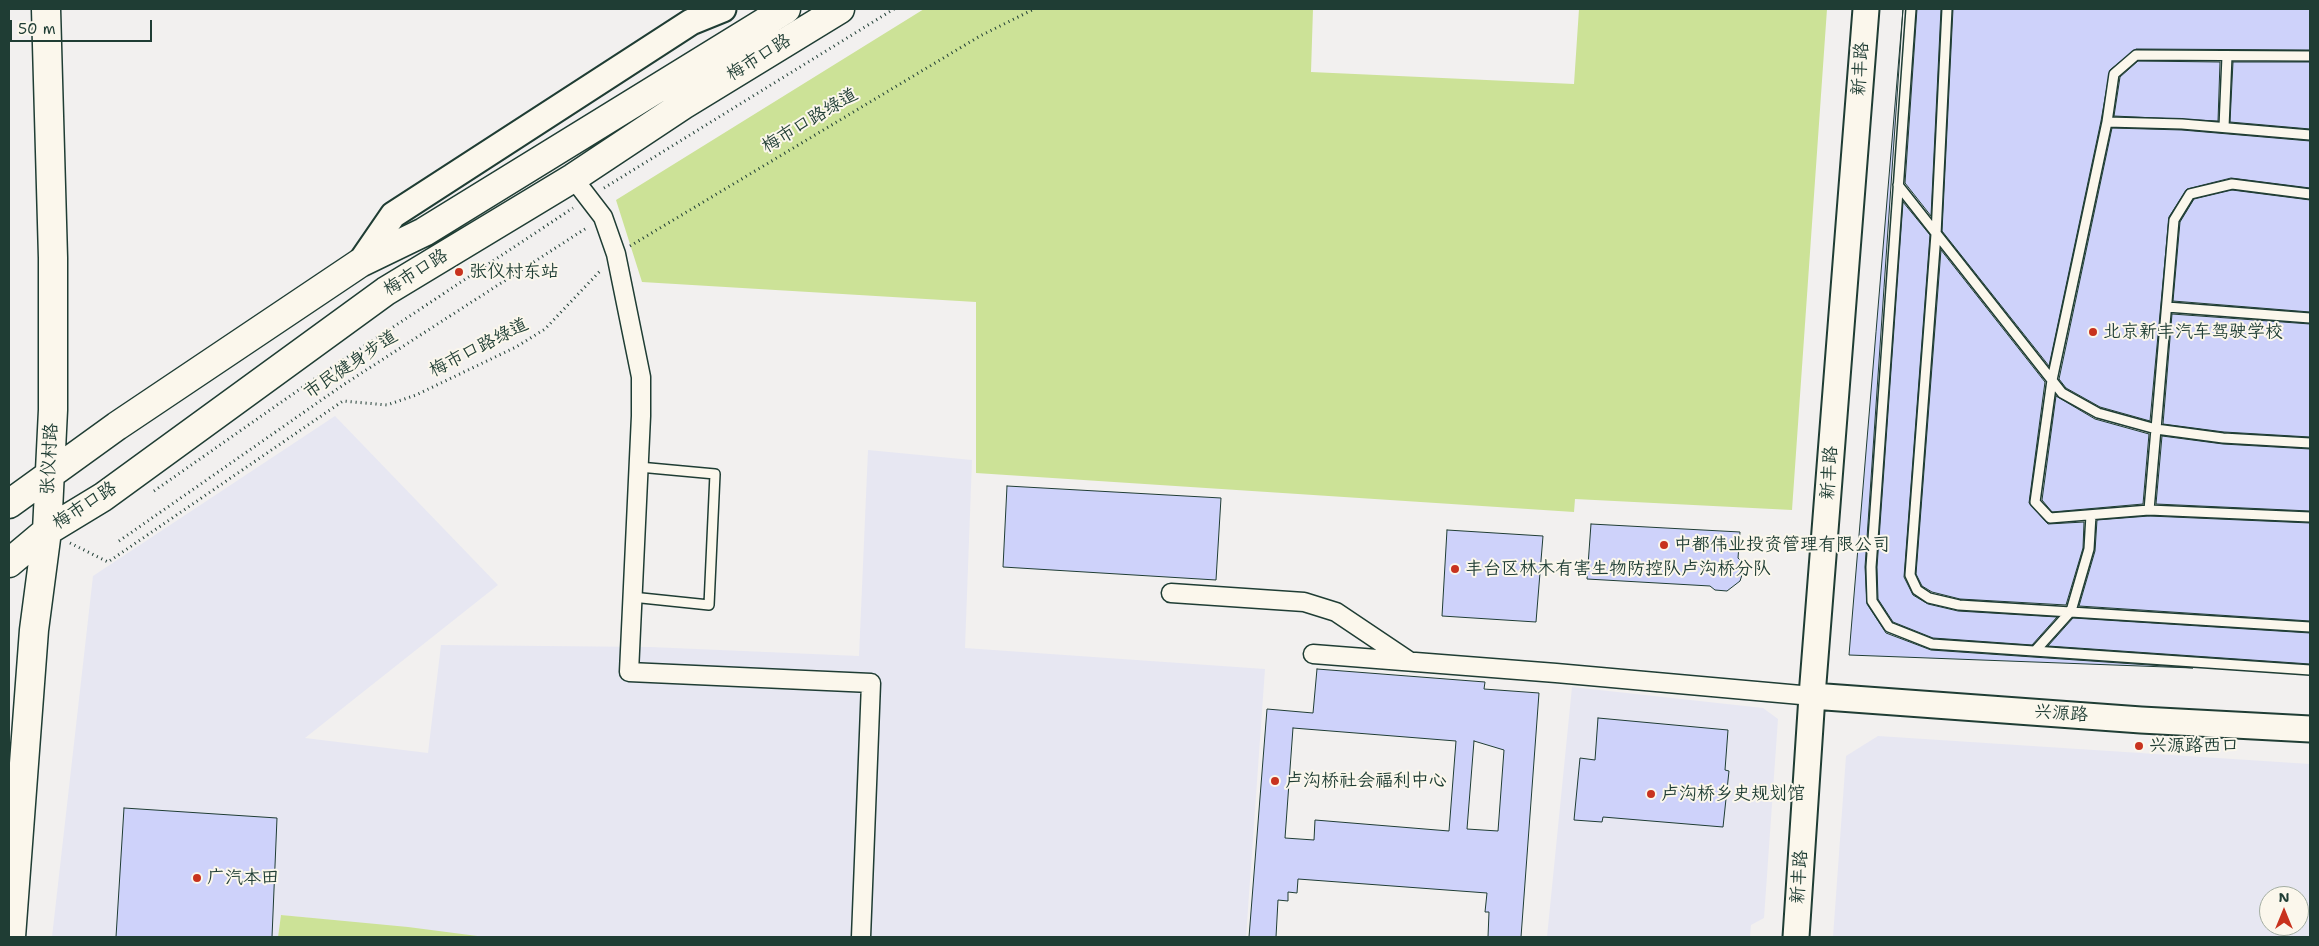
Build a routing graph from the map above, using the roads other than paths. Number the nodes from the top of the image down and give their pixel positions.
1 (46, 9) edge
2 (723, 9) edge
3 (786, 9) edge
4 (840, 9) edge
5 (1866, 9) edge
6 (1911, 9) edge
7 (1947, 9) edge
8 (2227, 56) junction
9 (2310, 56) edge
10 (2107, 122) junction
11 (2224, 128) junction
12 (2310, 135) edge
13 (1898, 185) junction
14 (580, 188) junction
15 (2310, 194) edge
16 (1936, 234) junction
17 (360, 263) junction
18 (2167, 307) junction
19 (2310, 318) edge
20 (2052, 380) junction
21 (2156, 428) junction
22 (2310, 443) edge
23 (639, 468) junction
24 (49, 475) junction
25 (9, 504) edge
26 (2149, 510) junction
27 (2091, 515) junction
28 (2310, 517) edge
29 (47, 531) junction
30 (9, 563) edge
31 (1171, 593) dead end
32 (632, 597) junction
33 (2071, 611) junction
34 (2310, 627) edge
35 (2035, 651) junction
36 (1313, 654) dead end
37 (1409, 661) junction
38 (2310, 670) edge
39 (1812, 696) junction
40 (2310, 729) edge
41 (11, 937) edge
42 (860, 937) edge
43 (1796, 937) edge

1 - 24 main road, 张仪村路
2 - 17 street
3 - 17 main road, 梅市口路
4 - 14 main road, 梅市口路
5 - 39 street, 新丰路
6 - 13 lane
7 - 16 lane
8 - 9 lane
8 - 10 lane
8 - 11 lane
10 - 11 lane
10 - 20 lane
11 - 12 lane
13 - 16 lane
13 - 35 lane
14 - 23 street
14 - 29 main road, 梅市口路
15 - 18 lane
16 - 20 lane
16 - 33 lane
17 - 24 main road, 梅市口路
18 - 19 lane
18 - 21 lane
20 - 21 lane
20 - 27 lane
21 - 22 lane
21 - 26 lane
23 - 32 street
23 - 32 lane
24 - 25 main road, 梅市口路
24 - 29 main road, 张仪村路
26 - 27 lane
26 - 28 lane
27 - 33 lane
29 - 30 main road, 梅市口路
29 - 41 main road, 张仪村路
31 - 37 street
32 - 42 street
33 - 34 lane
33 - 35 lane
35 - 38 lane
36 - 37 street
37 - 39 street
39 - 40 street, 兴源路
39 - 43 street, 新丰路

